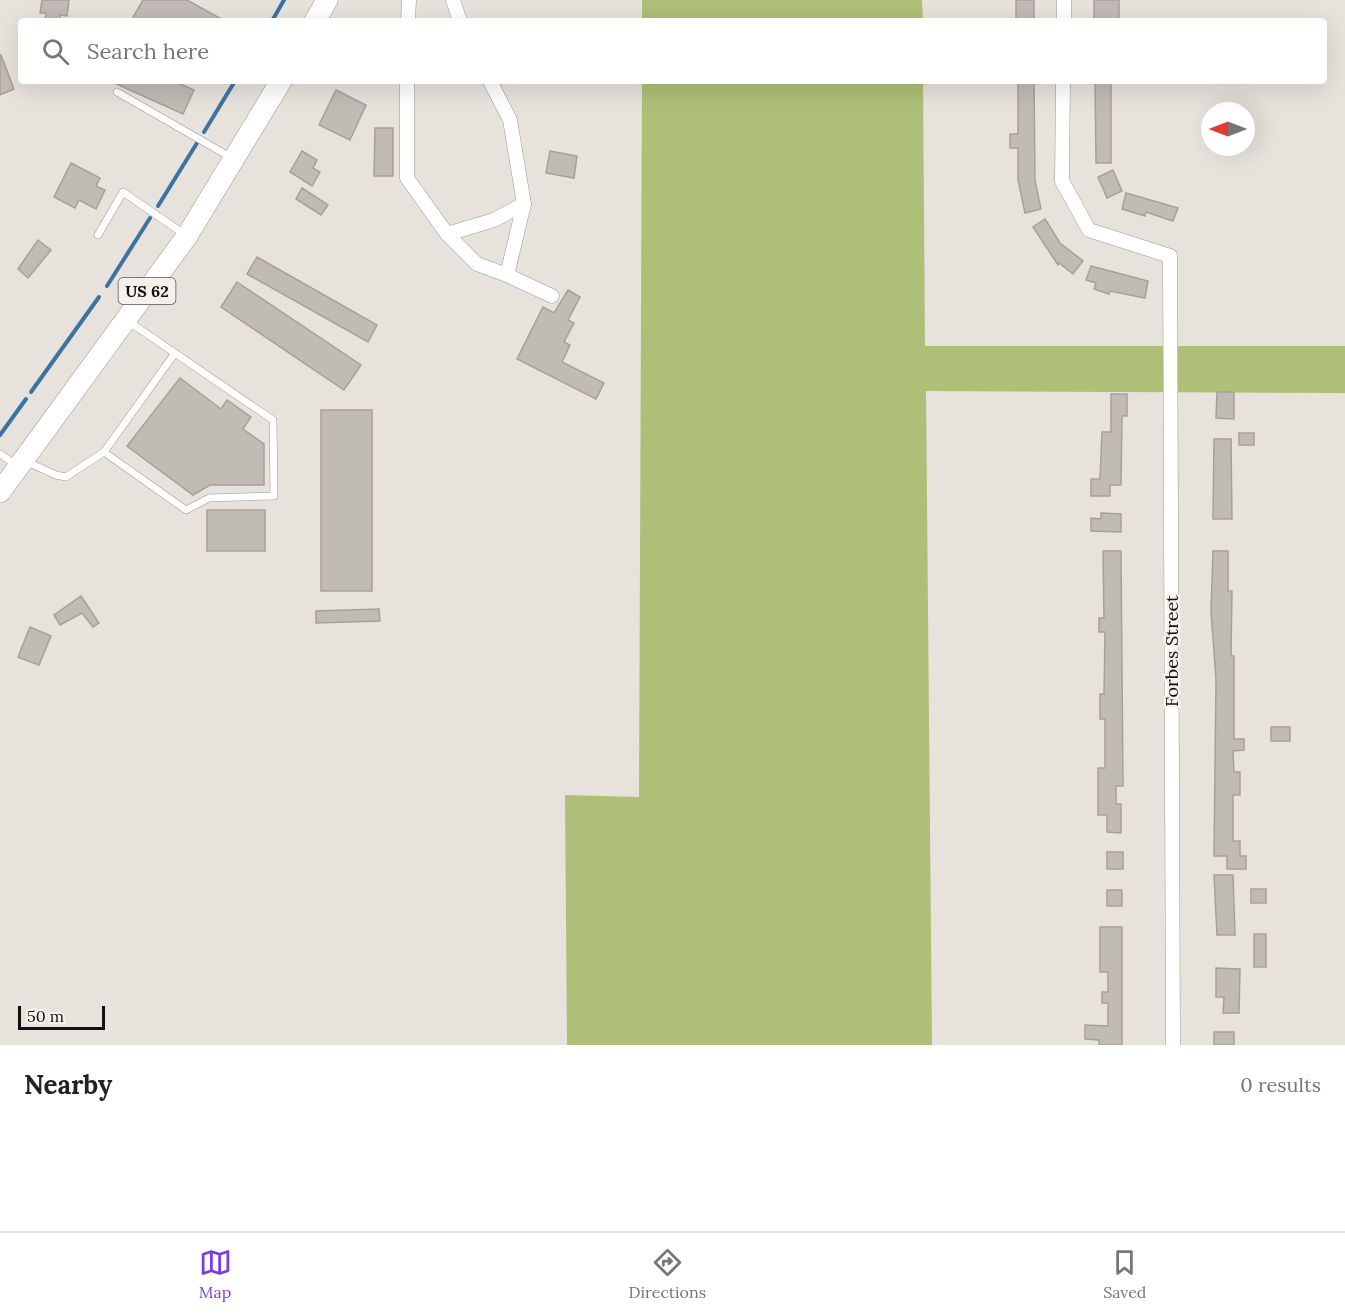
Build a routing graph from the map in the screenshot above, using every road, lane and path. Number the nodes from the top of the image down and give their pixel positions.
1 (327, 0) edge
2 (409, 0) edge
3 (453, 0) edge
4 (1064, 0) edge
5 (317, 18) edge
6 (408, 18) edge
7 (459, 18) edge
8 (1064, 18) edge
9 (279, 84) edge
10 (407, 84) edge
11 (492, 84) edge
12 (1063, 84) edge
13 (117, 92) dead end
14 (234, 159) junction
15 (524, 204) junction
16 (447, 234) junction
17 (98, 235) dead end
18 (187, 236) junction
19 (507, 275) junction
20 (552, 296) dead end
21 (126, 320) junction
22 (175, 353) junction
23 (104, 453) junction
24 (0, 454) edge
25 (21, 463) junction
26 (0, 492) edge
27 (1173, 1045) edge

1 - 5 main road
2 - 6 street
3 - 7 street
4 - 8 street
9 - 14 main road, US 62
10 - 16 street
11 - 15 street
12 - 27 street, Forbes Street
13 - 14 lane
14 - 18 main road, US 62
15 - 16 street
15 - 19 street
16 - 19 street
17 - 18 lane
18 - 21 main road, US 62
19 - 20 street
21 - 22 lane
21 - 25 main road, US 62
22 - 23 lane
22 - 23 lane
23 - 25 lane
24 - 25 lane
25 - 26 main road, US 62

